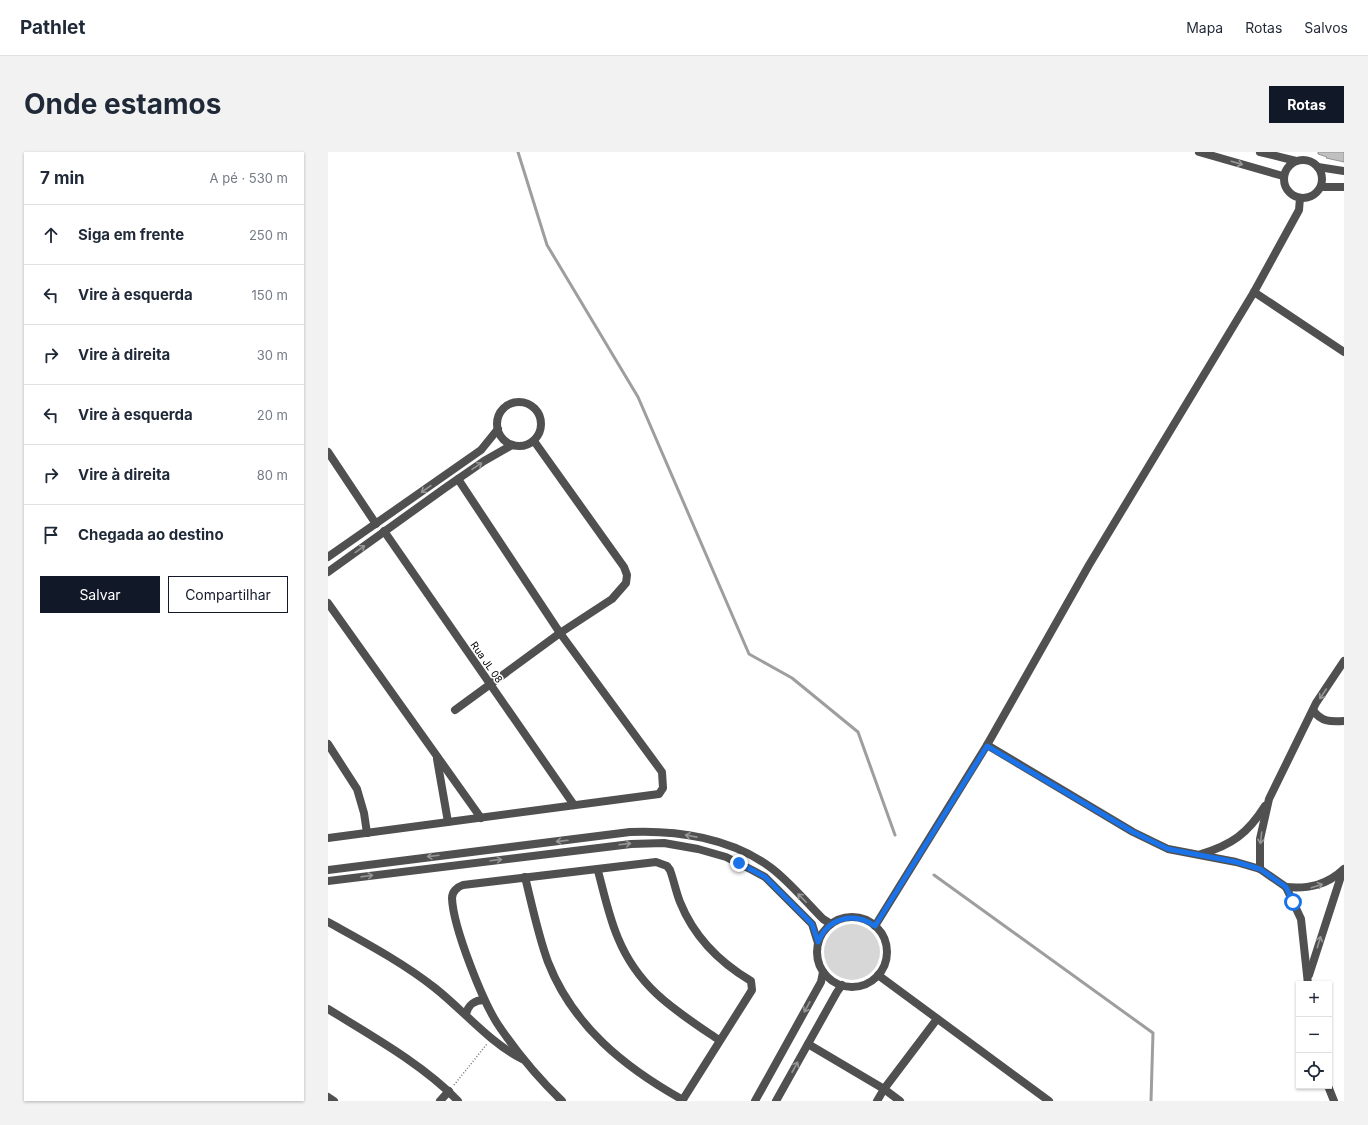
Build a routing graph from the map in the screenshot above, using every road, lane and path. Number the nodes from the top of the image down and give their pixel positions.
1 (1199, 152) edge
2 (1260, 152) edge
3 (1299, 157) edge
4 (1318, 167) junction
5 (1344, 171) edge
6 (1283, 176) junction
7 (1321, 187) junction
8 (1344, 187) edge
9 (1300, 198) junction
10 (1254, 292) junction
11 (1344, 352) edge
12 (498, 428) junction
13 (534, 441) junction
14 (512, 445) junction
15 (328, 452) edge
16 (458, 479) junction
17 (376, 524) junction
18 (384, 531) junction
19 (339, 550) junction
20 (328, 558) edge
21 (347, 558) junction
22 (328, 572) edge
23 (328, 603) edge
24 (560, 633) junction
25 (1344, 661) edge
26 (491, 685) junction
27 (456, 710) dead end
28 (1313, 710) junction
29 (1344, 721) edge
30 (328, 744) edge
31 (987, 746) junction
32 (437, 756) junction
33 (1269, 799) junction
34 (574, 805) junction
35 (481, 818) junction
36 (448, 822) junction
37 (367, 833) junction
38 (328, 838) edge
39 (1201, 854) junction
40 (1260, 869) junction
41 (328, 870) edge
42 (1344, 870) edge
43 (598, 871) junction
44 (525, 877) junction
45 (328, 882) edge
46 (1286, 887) junction
47 (328, 922) edge
48 (832, 924) junction
49 (875, 926) junction
50 (818, 942) junction
51 (824, 972) junction
52 (878, 975) junction
53 (1308, 981) edge
54 (1308, 981) edge
55 (842, 985) junction
56 (484, 1000) junction
57 (328, 1009) edge
58 (466, 1014) junction
59 (937, 1020) junction
60 (500, 1028) junction
61 (492, 1038) junction
62 (719, 1040) junction
63 (808, 1044) junction
64 (525, 1061) junction
65 (884, 1089) junction
66 (1329, 1089) edge
67 (449, 1091) junction
68 (328, 1097) edge
69 (682, 1100) edge
70 (334, 1101) edge
71 (440, 1101) edge
72 (458, 1101) edge
73 (562, 1101) edge
74 (755, 1101) edge
75 (776, 1101) edge
76 (877, 1101) edge
77 (900, 1101) edge
78 (1049, 1101) edge
79 (1334, 1101) edge

1 -> 6 street
2 - 3 street
3 - 4 street
3 - 6 street
4 - 5 street
4 - 7 street
6 - 9 street
7 - 8 street
7 - 9 street
9 - 10 street
10 - 11 street
10 - 31 street
12 - 13 street
12 - 14 street
12 -> 17 street
13 - 14 street
13 - 24 street
16 -> 14 street
15 - 17 street
16 - 18 street
16 - 24 street
17 - 19 street
21 -> 18 street
18 - 26 street, Rua JL 08
19 - 20 street
19 - 21 street
21 - 22 street
23 - 32 street
24 - 26 street
24 - 34 street
25 -> 28 street
26 - 27 street
26 - 34 street, Rua JL 08
28 - 29 street
28 - 33 street
30 - 37 street
31 - 39 street
31 - 49 street
32 - 35 street
32 - 36 street
33 - 39 street
33 -> 40 street
34 - 35 street
35 - 36 street
36 - 37 street
37 - 38 street
39 - 40 street
40 - 46 street
48 -> 41 street
46 -> 42 street
54 -> 42 street
43 - 44 street
43 - 62 street
43 - 62 street
44 - 56 street
44 - 69 street
45 -> 50 street
46 - 53 street
47 - 58 street
48 - 49 street
48 - 50 street
49 - 52 street
50 - 51 street
51 - 55 street
51 -> 74 street
52 - 55 street
52 - 59 street
55 - 63 street
56 - 58 street
56 - 60 street
57 - 67 street
58 - 61 street
59 - 65 street
59 - 78 street
60 - 61 street
60 - 64 street
61 - 64 street
61 - 67 path
62 - 69 street
63 - 65 street
75 -> 63 street
64 - 73 street
65 - 76 street
65 - 77 street
66 - 79 street
67 - 71 street
67 - 72 street
68 - 70 street

